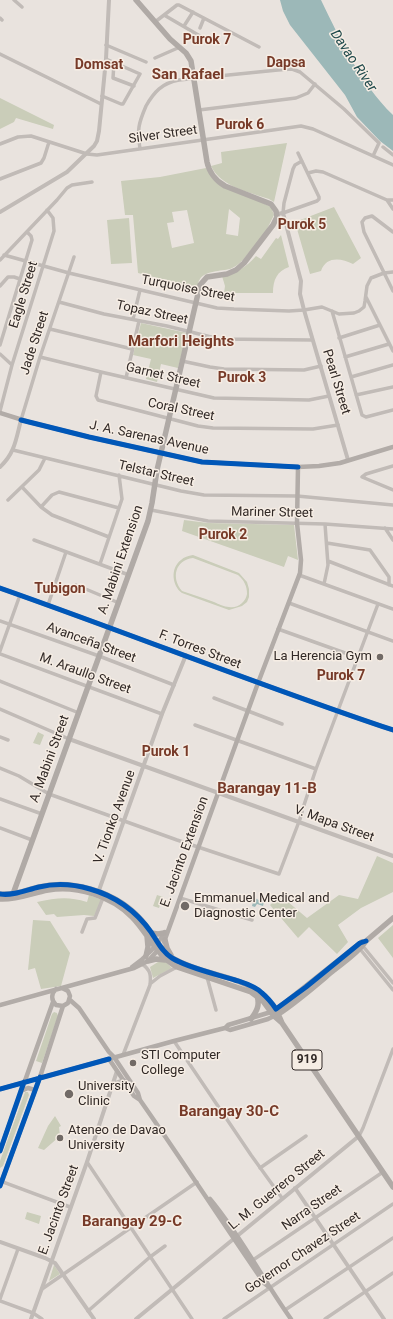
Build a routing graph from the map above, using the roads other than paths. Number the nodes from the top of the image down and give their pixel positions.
1 (14, 0) edge
2 (108, 0) edge
3 (136, 0) edge
4 (22, 6) dead end
5 (193, 12) junction
6 (164, 15) junction
7 (204, 18) junction
8 (155, 22) junction
9 (184, 26) junction
10 (200, 28) dead end
11 (200, 36) dead end
12 (106, 45) junction
13 (180, 47) junction
14 (259, 47) dead end
15 (1, 55) edge
16 (155, 58) dead end
17 (106, 59) junction
18 (0, 61) edge
19 (146, 62) dead end
20 (114, 63) junction
21 (195, 79) junction
22 (315, 84) junction
23 (134, 86) junction
24 (102, 96) junction
25 (101, 104) junction
26 (199, 110) junction
27 (203, 140) junction
28 (49, 142) junction
29 (0, 144) edge
30 (382, 147) dead end
31 (140, 149) junction
32 (298, 152) dead end
33 (87, 154) junction
34 (393, 155) edge
35 (373, 156) junction
36 (302, 161) junction
37 (393, 165) edge
38 (308, 173) junction
39 (0, 179) edge
40 (92, 182) dead end
41 (387, 200) junction
42 (393, 200) edge
43 (393, 209) edge
44 (47, 210) junction
45 (0, 212) edge
46 (280, 214) junction
47 (27, 232) junction
48 (393, 232) edge
49 (4, 255) junction
50 (74, 257) dead end
51 (0, 260) edge
52 (26, 262) junction
53 (43, 266) junction
54 (393, 272) edge
55 (69, 273) junction
56 (384, 273) junction
57 (20, 279) junction
58 (0, 286) edge
59 (140, 290) junction
60 (393, 291) edge
61 (365, 296) junction
62 (59, 302) junction
63 (195, 303) junction
64 (304, 310) junction
65 (332, 311) junction
66 (133, 319) junction
67 (139, 321) junction
68 (380, 325) junction
69 (0, 328) edge
70 (50, 329) junction
71 (189, 331) junction
72 (4, 332) junction
73 (339, 338) junction
74 (312, 340) junction
75 (389, 344) junction
76 (0, 345) edge
77 (132, 349) junction
78 (393, 351) edge
79 (0, 354) edge
80 (40, 357) junction
81 (345, 357) junction
82 (182, 361) junction
83 (393, 365) edge
84 (12, 366) junction
85 (320, 366) junction
86 (101, 372) junction
87 (351, 377) junction
88 (126, 378) junction
89 (393, 386) edge
90 (176, 390) junction
91 (356, 395) junction
92 (330, 396) junction
93 (393, 410) edge
94 (0, 412) edge
95 (168, 419) junction
96 (21, 420) junction
97 (338, 426) junction
98 (393, 447) edge
99 (13, 450) junction
100 (161, 453) junction
101 (45, 458) junction
102 (348, 460) junction
103 (393, 466) edge
104 (0, 467) edge
105 (298, 467) junction
106 (119, 475) junction
107 (154, 484) junction
108 (22, 487) junction
109 (393, 490) edge
110 (297, 496) junction
111 (8, 500) dead end
112 (393, 505) edge
113 (41, 507) junction
114 (119, 508) junction
115 (151, 510) junction
116 (297, 523) junction
117 (325, 524) junction
118 (386, 528) junction
119 (393, 529) edge
120 (109, 537) junction
121 (34, 540) dead end
122 (393, 540) edge
123 (327, 543) junction
124 (66, 552) junction
125 (328, 561) junction
126 (100, 564) junction
127 (129, 574) junction
128 (299, 575) junction
129 (324, 584) junction
130 (76, 585) dead end
131 (391, 585) edge
132 (0, 588) edge
133 (20, 595) junction
134 (119, 603) junction
135 (288, 603) junction
136 (378, 604) junction
137 (48, 605) junction
138 (393, 609) edge
139 (0, 621) edge
140 (9, 625) junction
141 (109, 628) junction
142 (278, 629) junction
143 (368, 632) junction
144 (393, 640) edge
145 (0, 650) edge
146 (0, 654) edge
147 (186, 655) junction
148 (99, 656) junction
149 (359, 658) junction
150 (0, 681) edge
151 (258, 683) junction
152 (174, 685) junction
153 (88, 686) junction
154 (214, 698) dead end
155 (0, 709) edge
156 (247, 711) junction
157 (338, 712) junction
158 (78, 713) junction
159 (162, 714) junction
160 (282, 724) dead end
161 (195, 725) dead end
162 (393, 730) edge
163 (0, 737) edge
164 (69, 739) junction
165 (8, 740) dead end
166 (237, 741) junction
167 (144, 766) junction
168 (0, 768) edge
169 (316, 769) junction
170 (218, 793) junction
171 (50, 794) junction
172 (0, 799) edge
173 (304, 805) tunnel mouth
174 (42, 814) junction
175 (124, 820) junction
176 (299, 820) junction
177 (0, 828) edge
178 (32, 840) junction
179 (199, 847) junction
180 (393, 856) edge
181 (0, 894) edge
182 (98, 894) junction
183 (14, 896) junction
184 (104, 898) junction
185 (180, 898) junction
186 (0, 899) edge
187 (393, 918) edge
188 (252, 920) dead end
189 (170, 925) junction
190 (82, 932) dead end
191 (164, 933) junction
192 (149, 934) junction
193 (165, 940) junction
194 (361, 945) junction
195 (158, 946) junction
196 (147, 958) junction
197 (166, 960) junction
198 (176, 960) junction
199 (142, 964) junction
200 (177, 967) junction
201 (377, 967) junction
202 (129, 969) junction
203 (207, 977) junction
204 (393, 983) edge
205 (74, 984) junction
206 (150, 985) junction
207 (244, 986) junction
208 (62, 988) junction
209 (56, 989) junction
210 (393, 990) edge
211 (70, 994) junction
212 (256, 995) junction
213 (70, 1000) junction
214 (53, 1002) junction
215 (0, 1004) edge
216 (63, 1006) junction
217 (216, 1010) dead end
218 (275, 1013) junction
219 (251, 1019) junction
220 (225, 1028) junction
221 (174, 1041) junction
222 (107, 1050) junction
223 (393, 1050) edge
224 (122, 1055) junction
225 (112, 1058) junction
226 (119, 1065) junction
227 (117, 1071) junction
228 (40, 1078) junction
229 (124, 1080) junction
230 (24, 1082) junction
231 (113, 1084) junction
232 (0, 1089) edge
233 (35, 1090) junction
234 (21, 1091) junction
235 (140, 1100) junction
236 (306, 1136) dead end
237 (359, 1136) junction
238 (0, 1151) edge
239 (87, 1162) junction
240 (260, 1168) junction
241 (0, 1170) edge
242 (5, 1172) junction
243 (383, 1172) junction
244 (197, 1182) junction
245 (0, 1183) edge
246 (393, 1187) edge
247 (295, 1188) junction
248 (282, 1198) junction
249 (393, 1204) edge
250 (70, 1207) junction
251 (315, 1218) junction
252 (131, 1228) junction
253 (235, 1237) junction
254 (393, 1238) edge
255 (0, 1242) edge
256 (333, 1244) junction
257 (166, 1246) dead end
258 (18, 1248) junction
259 (150, 1257) junction
260 (52, 1260) junction
261 (253, 1260) junction
262 (349, 1267) junction
263 (393, 1273) edge
264 (63, 1274) junction
265 (269, 1287) junction
266 (42, 1289) junction
267 (172, 1289) junction
268 (365, 1291) junction
269 (0, 1300) edge
270 (285, 1310) junction
271 (88, 1311) junction
272 (33, 1313) junction
273 (31, 1319) edge
274 (42, 1319) edge
275 (94, 1319) edge
276 (136, 1319) edge
277 (192, 1319) edge
278 (224, 1319) edge
279 (291, 1319) edge
280 (325, 1319) edge
281 (384, 1319) edge

1 - 4 street
2 - 12 street
3 - 8 main road
5 - 6 street
5 - 7 street
5 - 9 street
6 - 8 street
6 - 9 street
7 - 10 street
7 - 14 street
8 - 13 main road
9 - 11 street
12 - 17 street
12 - 19 street
13 - 16 street
13 - 21 main road
15 - 18 street
15 - 25 street
17 - 20 street
17 - 24 street
20 - 23 street
20 - 23 street
21 - 22 street
21 - 26 main road
21 - 31 street
22 - 26 street
22 - 35 street
23 - 24 street
24 - 25 street
25 - 33 street
26 - 27 main road
27 - 31 street, Silver Street
27 - 35 street, Silver Street
27 - 46 main road
28 - 29 street, Silver Street
28 - 33 street, Silver Street
28 - 39 street
30 - 34 street
31 - 33 street, Silver Street
32 - 36 street
33 - 45 street
35 - 37 street, Silver Street
36 - 38 street
36 - 46 street
38 - 41 street
38 - 46 street
40 - 44 street
41 - 42 street
41 - 43 street
44 - 47 street
44 - 53 street, Eagle Street
46 - 63 main road, A. Mabini Extension
46 - 64 street, Pearl Street
47 - 49 street
47 - 52 street
48 - 56 street
49 - 51 street
49 - 52 street, Turquoise Street
50 - 55 street, Jade Street
52 - 53 street, Turquoise Street
52 - 57 street
53 - 55 street, Turquoise Street
53 - 84 street, Eagle Street
54 - 56 street
55 - 59 street, Turquoise Street
55 - 62 street, Jade Street
56 - 60 street
56 - 61 street, Turquoise Street
57 - 58 street
57 - 72 street
59 - 63 street, Turquoise Street
59 - 66 street
61 - 65 street, Turquoise Street
61 - 68 street
62 - 66 street, Topaz Street
62 - 70 street, Jade Street
63 - 64 street, Turquoise Street
63 - 71 main road, A. Mabini Extension
64 - 65 street, Turquoise Street
64 - 74 street, Pearl Street
65 - 73 street
66 - 67 street, Topaz Street
67 - 71 street, Topaz Street
67 - 77 street
68 - 73 street
68 - 75 street
69 - 72 street
70 - 77 street
70 - 80 street, Jade Street
71 - 74 street, Topaz Street
71 - 82 main road, A. Mabini Extension
72 - 76 street
73 - 81 street
74 - 85 street, Pearl Street
75 - 78 street
75 - 81 street
77 - 88 street
79 - 84 street
80 - 86 street, Garnet Street
80 - 96 street, Jade Street
81 - 87 street
82 - 85 street
82 - 90 main road, A. Mabini Extension
83 - 87 street
84 - 94 street, Eagle Street
85 - 92 street, Pearl Street
86 - 88 street, Garnet Street
86 - 95 street, Coral Street
87 - 91 street
88 - 90 street, Garnet Street
89 - 91 street
90 - 92 street, Garnet Street
90 - 95 main road, A. Mabini Extension
91 - 93 street
92 - 97 street, Pearl Street
94 - 96 main road, J. A. Sarenas Avenue
95 - 97 street, Coral Street
95 - 100 main road, A. Mabini Extension
96 - 99 street
96 - 100 main road, J. A. Sarenas Avenue
97 - 102 street, Pearl Street
98 - 102 main road, J. A. Sarenas Avenue
99 - 101 street, Telstar Street
99 - 104 street
100 - 105 main road, J. A. Sarenas Avenue
100 - 107 main road, A. Mabini Extension
101 - 106 street, Telstar Street
101 - 108 street
102 - 105 main road, J. A. Sarenas Avenue
103 - 109 street
105 - 110 main road, E. Jacinto Extension
106 - 107 street, Telstar Street
106 - 114 street
107 - 110 street, Telstar Street
107 - 115 main road, A. Mabini Extension
108 - 111 street
108 - 113 street
110 - 112 street, Telstar Street
110 - 116 main road, E. Jacinto Extension
113 - 114 street
113 - 120 street
114 - 120 street
115 - 116 street, Mariner Street
115 - 127 main road, A. Mabini Extension
116 - 117 street, Mariner Street
116 - 128 main road, E. Jacinto Extension
117 - 118 street, Mariner Street
117 - 123 street
118 - 119 street, Mariner Street
118 - 122 street
120 - 126 street
121 - 124 street
123 - 125 street
123 - 131 street
124 - 126 street
124 - 137 street
125 - 129 street
125 - 131 street
126 - 127 street
127 - 134 main road, A. Mabini Extension
128 - 129 street
128 - 135 main road, E. Jacinto Extension
129 - 136 street
130 - 134 street
132 - 133 main road, F. Torres Street
133 - 137 main road, F. Torres Street
133 - 140 street
134 - 141 main road, A. Mabini Extension
135 - 142 main road, E. Jacinto Extension
135 - 143 street
136 - 138 street
136 - 143 street
137 - 141 main road, F. Torres Street
139 - 140 street, Avanceña Street
140 - 145 street
140 - 148 street, Avanceña Street
141 - 147 main road, F. Torres Street
141 - 148 main road, A. Mabini Street
142 - 149 street
142 - 151 main road, E. Jacinto Extension
143 - 144 street
143 - 149 street
146 - 153 street, M. Araullo Street
147 - 151 main road, F. Torres Street
147 - 152 street, V. Tionko Avenue
148 - 152 street, Avanceña Street
148 - 153 main road, A. Mabini Street
149 - 157 street
150 - 158 street
151 - 156 main road, E. Jacinto Extension
151 - 157 main road, F. Torres Street
152 - 159 street, V. Tionko Avenue
153 - 158 main road, A. Mabini Street
153 - 159 street, M. Araullo Street
154 - 156 street
155 - 164 street, V. Mapa Street
156 - 160 street
156 - 166 main road, E. Jacinto Extension
157 - 162 main road, F. Torres Street
157 - 169 street
158 - 164 main road, A. Mabini Street
159 - 167 street, V. Tionko Avenue
161 - 166 street
163 - 165 street
164 - 167 street, V. Mapa Street
164 - 171 main road, A. Mabini Street
166 - 169 street
166 - 170 main road, E. Jacinto Extension
167 - 170 street, V. Mapa Street
167 - 175 street, V. Tionko Avenue
168 - 171 street
169 - 173 street
170 - 176 street, V. Mapa Street
170 - 179 main road, E. Jacinto Extension
171 - 174 main road, A. Mabini Street
171 - 175 street
172 - 174 street
174 - 178 main road, A. Mabini Street
175 - 179 street
175 - 182 street, V. Tionko Avenue
176 - 179 street
176 - 180 street, V. Mapa Street
177 - 178 street
178 - 183 main road, A. Mabini Street
179 - 185 main road, E. Jacinto Extension
181 - 183 main road
182 - 183 main road
182 - 184 main road
182 - 192 main road
183 - 186 main road
184 - 190 street
184 - 192 main road
185 - 188 street
185 - 189 main road, E. Jacinto Extension
187 - 194 main road
189 - 191 main road, E. Jacinto Extension
189 - 193 main road, E. Jacinto Extension
191 - 192 main road
191 - 195 main road, E. Jacinto Extension
192 - 195 main road
192 - 196 main road
193 - 195 main road, E. Jacinto Extension
193 - 198 main road
194 - 201 street
194 - 218 main road
195 - 196 main road
195 - 197 main road
195 - 198 main road
196 - 197 main road
196 - 199 main road
196 - 202 main road
197 - 200 main road
198 - 207 main road
199 - 202 main road
199 - 206 street
200 - 203 main road
200 - 206 street
201 - 204 street
201 - 210 street
202 - 205 main road
203 - 207 main road
203 - 217 street
205 - 208 main road
205 - 211 main road
206 - 224 street
207 - 212 main road
207 - 218 main road
208 - 209 main road
208 - 211 main road
209 - 214 main road
209 - 215 main road
211 - 213 main road
212 - 218 main road
212 - 219 main road
213 - 216 main road
213 - 222 main road
214 - 216 main road
214 - 230 main road
216 - 228 main road
218 - 219 main road
218 - 220 main road
218 - 237 main road, 919
219 - 220 main road
220 - 221 main road
221 - 224 main road
221 - 240 street
222 - 224 main road
222 - 225 main road
223 - 237 street, L. M. Guerrero Street
224 - 225 main road
224 - 226 main road
225 - 226 main road
225 - 227 main road
225 - 228 main road
226 - 235 main road
227 - 229 main road
227 - 231 street, E. Jacinto Street
228 - 230 main road
228 - 233 main road
229 - 231 street
229 - 235 main road
230 - 232 main road
230 - 234 main road
231 - 239 street, E. Jacinto Street
233 - 234 main road
233 - 242 main road
234 - 238 main road
235 - 244 main road
236 - 240 street
237 - 243 main road, 919
237 - 247 street, L. M. Guerrero Street
239 - 250 street, E. Jacinto Street
239 - 252 street
240 - 248 street
241 - 242 main road
242 - 245 main road
243 - 246 main road, 919
243 - 251 street, Narra Street
244 - 252 street
244 - 253 main road
245 - 250 street
247 - 248 street, L. M. Guerrero Street
247 - 251 street
248 - 253 street, L. M. Guerrero Street
249 - 256 street, Governor Chavez Street
250 - 260 street, E. Jacinto Street
251 - 256 street
251 - 261 street, Narra Street
252 - 259 street
252 - 264 street
253 - 261 main road
253 - 265 main road
253 - 267 street, L. M. Guerrero Street
254 - 262 street
255 - 258 street
256 - 262 street
256 - 265 street, Governor Chavez Street
257 - 259 street
258 - 260 street
258 - 269 street
259 - 267 street
259 - 271 street
260 - 264 street
260 - 266 street, E. Jacinto Street
261 - 265 main road
262 - 268 street
262 - 270 street
263 - 268 street
264 - 266 street
264 - 271 street
265 - 270 main road
265 - 278 street, Governor Chavez Street
266 - 272 street, E. Jacinto Street
267 - 276 street, L. M. Guerrero Street
267 - 277 street
268 - 280 street
268 - 281 street
269 - 272 street
270 - 279 main road
271 - 275 street
272 - 273 street, E. Jacinto Street
272 - 274 street

